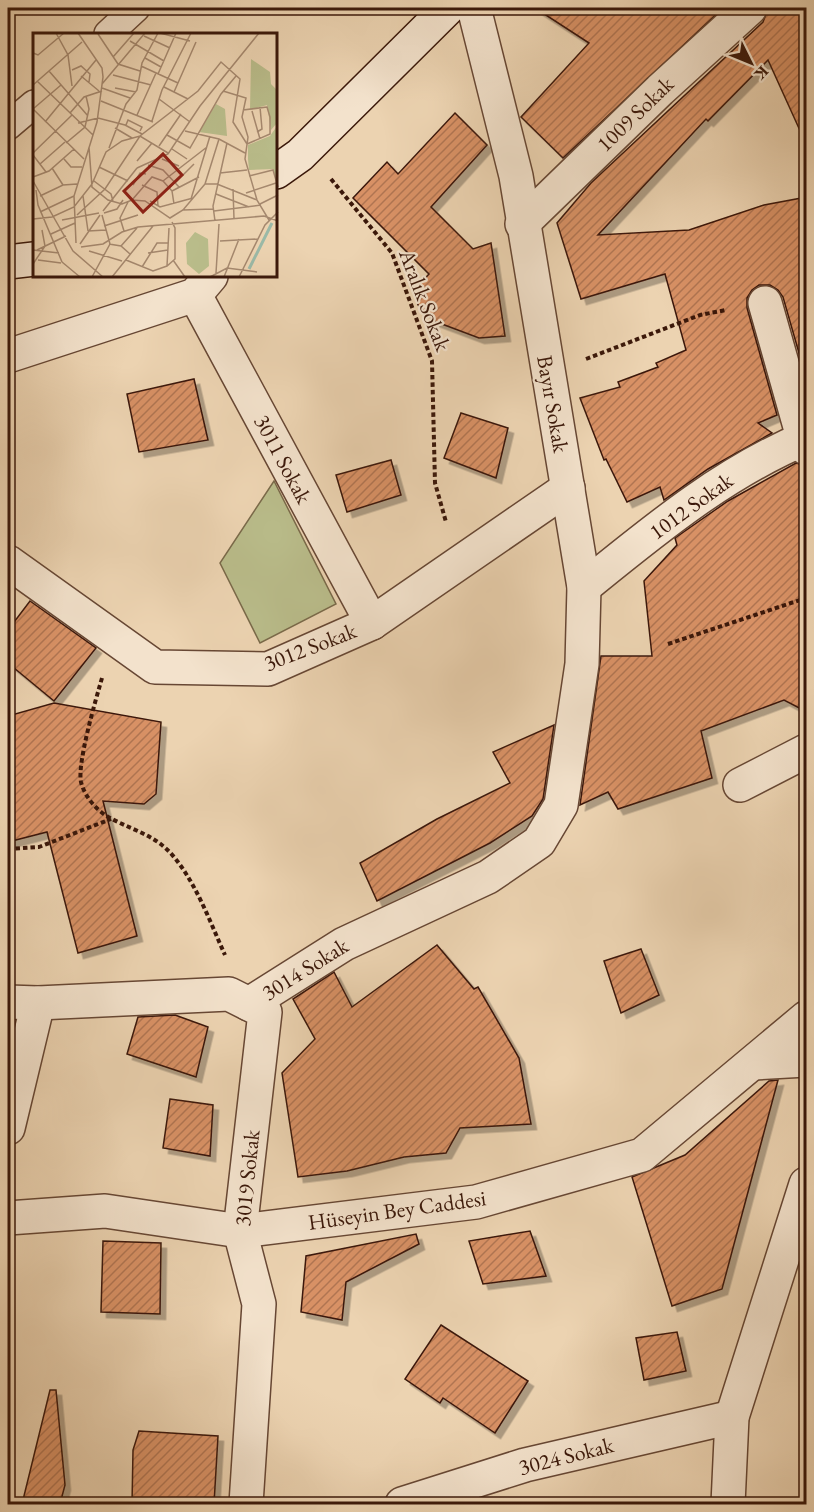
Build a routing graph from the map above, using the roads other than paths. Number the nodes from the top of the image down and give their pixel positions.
1 (136, 8) edge
2 (448, 8) edge
3 (474, 8) edge
4 (750, 8) edge
5 (109, 33) edge
6 (33, 105) edge
7 (8, 126) edge
8 (278, 170) edge
9 (522, 224) junction
10 (33, 259) edge
11 (8, 262) edge
12 (203, 285) edge
13 (765, 303) road end
14 (8, 356) edge
15 (806, 442) edge
16 (568, 488) junction
17 (8, 562) edge
18 (584, 587) junction
19 (372, 623) junction
20 (807, 751) edge
21 (740, 785) dead end
22 (561, 805) joint
23 (22, 1002) edge
24 (249, 1004) junction
25 (807, 1018) edge
26 (807, 1060) edge
27 (753, 1063) junction
28 (8, 1128) edge
29 (807, 1184) edge
30 (8, 1218) edge
31 (240, 1231) junction
32 (732, 1417) junction
33 (246, 1504) edge
34 (402, 1504) edge
35 (728, 1504) edge

1 - 5 lane
2 - 8 street
3 - 9 street, Bayır Sokak
4 - 9 street, 1009 Sokak
6 - 7 lane
9 - 16 street, Bayır Sokak
10 - 11 street
12 - 14 street
12 - 19 street, 3011 Sokak
13 - 15 street
15 - 18 street, 1012 Sokak
16 - 18 street, Bayır Sokak
16 - 19 street, 3012 Sokak
17 - 19 street, 3012 Sokak
18 - 22 street, Bayır Sokak
20 - 21 street
22 - 24 street, 3014 Sokak
23 - 24 street, 3014 Sokak
23 - 28 street
24 - 31 street, 3019 Sokak
25 - 27 street, Hüseyin Bey Caddesi
26 - 27 street
27 - 31 street, Hüseyin Bey Caddesi
29 - 32 street
30 - 31 street, Hüseyin Bey Caddesi
31 - 33 street, 3019 Sokak
32 - 34 street, 3024 Sokak
32 - 35 street

